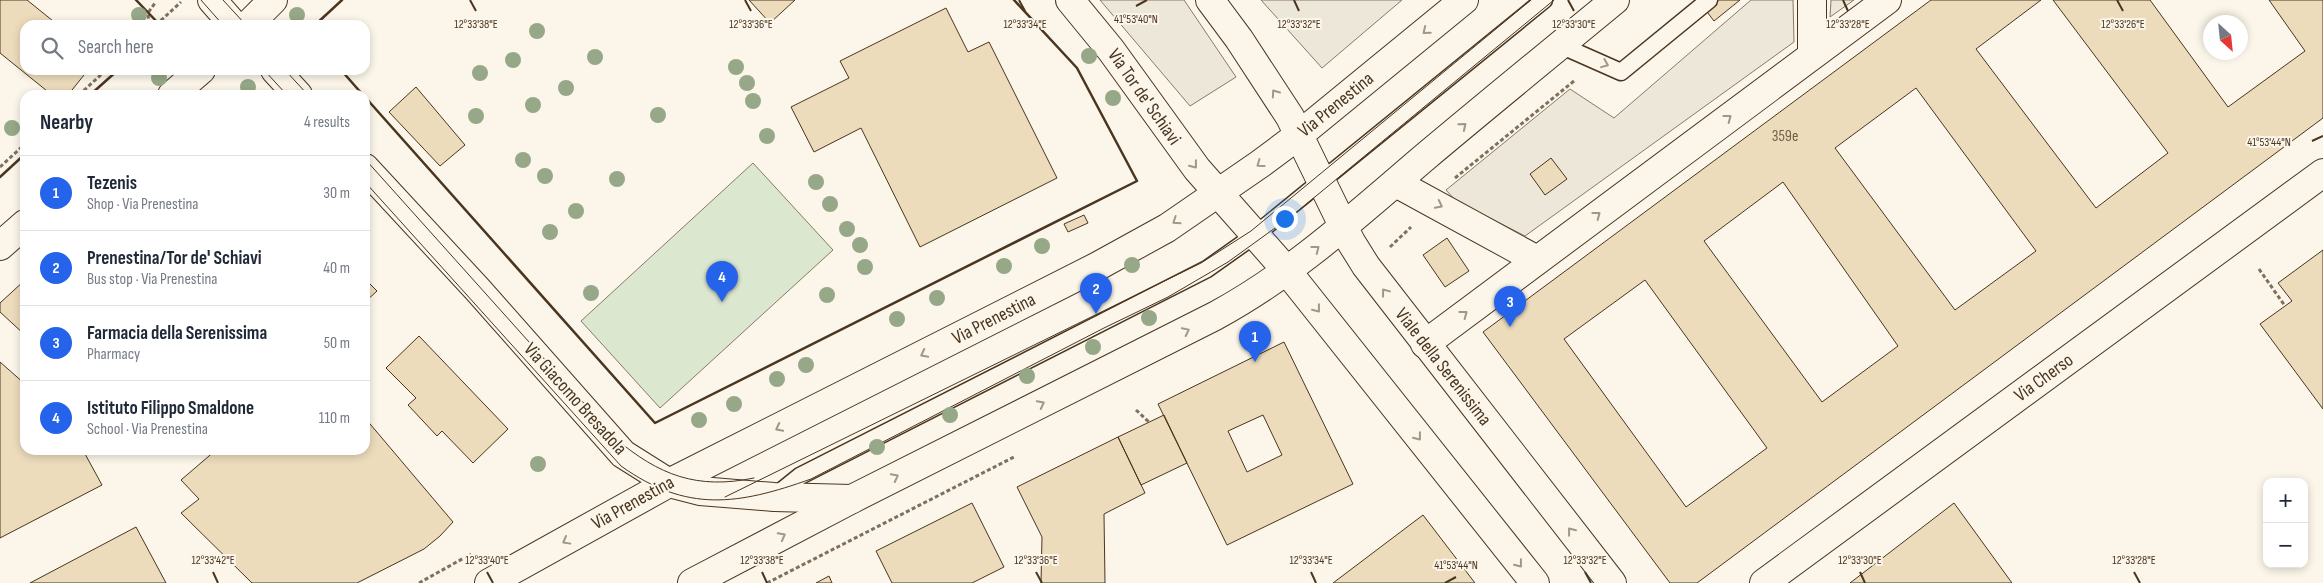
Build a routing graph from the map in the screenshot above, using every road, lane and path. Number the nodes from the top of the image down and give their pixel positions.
1 (183, 0) edge
2 (212, 0) edge
3 (273, 0) edge
4 (1070, 0) edge
5 (1210, 0) edge
6 (1464, 0) edge
7 (1544, 0) edge
8 (1615, 0) edge
9 (1709, 0) edge
10 (1812, 0) edge
11 (1887, 0) edge
12 (155, 4) dead end
13 (149, 20) edge
14 (161, 20) edge
15 (230, 20) edge
16 (253, 20) edge
17 (1560, 45) junction
18 (1812, 55) junction
19 (101, 75) edge
20 (195, 75) edge
21 (280, 75) edge
22 (84, 90) edge
23 (178, 90) edge
24 (293, 90) edge
25 (1561, 92) dead end
26 (1299, 135) junction
27 (20, 148) edge
28 (0, 166) edge
29 (370, 173) edge
30 (2323, 173) edge
31 (1322, 181) junction
32 (1396, 182) junction
33 (1448, 184) dead end
34 (1217, 194) junction
35 (1415, 224) dead end
36 (1345, 226) junction
37 (20, 228) edge
38 (1254, 235) junction
39 (0, 246) edge
40 (1388, 249) dead end
41 (1536, 260) junction
42 (2258, 269) dead end
43 (1288, 271) junction
44 (2285, 306) dead end
45 (1425, 344) junction
46 (1136, 410) dead end
47 (1149, 422) dead end
48 (669, 483) junction
49 (768, 496) junction
50 (852, 499) junction
51 (489, 583) edge
52 (692, 583) edge
53 (1534, 583) edge
54 (1612, 583) edge
55 (1764, 583) edge

1 - 14 path
2 - 15 main road
3 - 16 main road
4 -> 34 main road, Via Tor de' Schiavi
26 -> 5 main road
6 -> 26 main road, Via Prenestina
7 - 31 lane
8 - 17 main road
17 -> 9 lane
10 - 18 main road
11 - 18 main road
12 - 13 path
32 -> 17 main road
41 -> 18 main road
19 - 22 path
20 - 23 main road
21 - 24 main road
25 - 33 path
26 - 31 main road, Viale della Serenissima
26 -> 34 main road, Via Prenestina
27 - 28 path
29 - 48 main road, Via Giacomo Bresadola
30 - 55 main road, Via Cherso
31 - 36 main road, Viale della Serenissima
31 - 38 lane
32 - 36 main road
32 -> 41 main road
34 - 38 main road
34 -> 48 main road, Via Prenestina
35 - 40 path
43 -> 36 main road
45 -> 36 main road, Viale della Serenissima
37 - 39 main road
38 - 43 main road
38 - 49 lane
45 -> 41 main road
42 - 44 path
50 -> 43 main road
43 -> 53 main road
54 -> 45 main road, Viale della Serenissima
46 - 47 path
48 - 49 main road, Via Giacomo Bresadola
48 -> 51 main road, Via Prenestina
49 - 50 main road, Via Giacomo Bresadola
52 -> 50 main road

